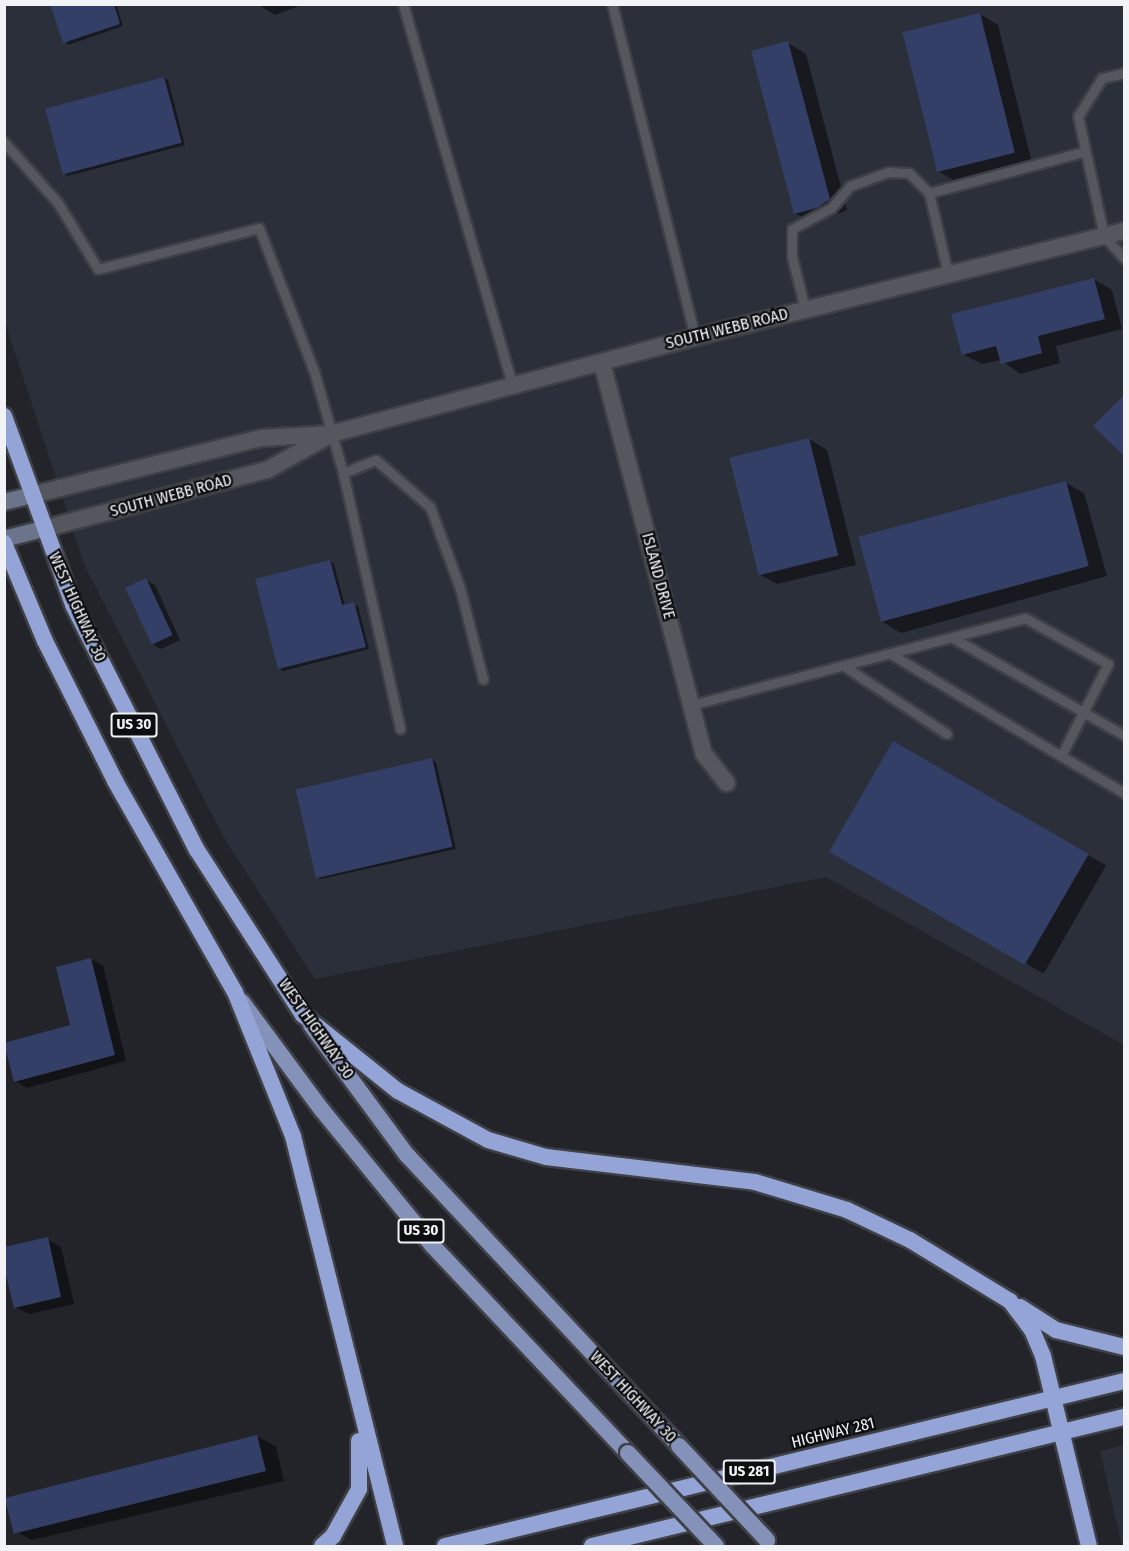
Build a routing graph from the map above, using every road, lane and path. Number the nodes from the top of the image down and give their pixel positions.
1 (403, 4) edge
2 (612, 4) edge
3 (1125, 73) edge
4 (4, 142) edge
5 (1083, 152) junction
6 (929, 193) junction
7 (1125, 231) edge
8 (1104, 236) junction
9 (1125, 258) edge
10 (948, 274) junction
11 (805, 309) junction
12 (695, 337) junction
13 (602, 363) junction
14 (512, 384) junction
15 (4, 416) edge
16 (331, 434) junction
17 (343, 473) junction
18 (32, 495) junction
19 (4, 502) edge
20 (43, 529) junction
21 (4, 541) edge
22 (953, 638) junction
23 (891, 654) junction
24 (844, 666) junction
25 (483, 679) dead end
26 (691, 705) junction
27 (1083, 713) junction
28 (400, 729) dead end
29 (947, 734) dead end
30 (1125, 735) edge
31 (1061, 756) junction
32 (727, 783) dead end
33 (1125, 793) edge
34 (235, 992) junction
35 (303, 1015) junction
36 (1010, 1301) junction
37 (1125, 1347) edge
38 (1125, 1381) edge
39 (352, 1384) junction
40 (1054, 1398) junction
41 (1125, 1417) edge
42 (1062, 1432) junction
43 (770, 1543) edge
44 (322, 1546) edge
45 (395, 1546) edge
46 (445, 1546) edge
47 (592, 1546) edge
48 (716, 1546) edge
49 (1089, 1546) edge

1 - 14 lane
2 - 12 lane
3 - 5 lane
4 - 16 lane
5 - 6 lane
5 - 8 lane
6 - 10 lane
6 - 11 lane
7 - 8 street, SOUTH WEBB ROAD
8 - 9 lane
8 - 10 street, SOUTH WEBB ROAD
10 - 11 street, SOUTH WEBB ROAD
11 - 12 street, SOUTH WEBB ROAD
12 - 13 street, SOUTH WEBB ROAD
13 - 14 street, SOUTH WEBB ROAD
13 - 26 street, ISLAND DRIVE
14 - 16 street, SOUTH WEBB ROAD
15 - 18 highway, WEST HIGHWAY 30 / US 30
16 - 17 lane
16 - 18 street, SOUTH WEBB ROAD
16 - 20 street, SOUTH WEBB ROAD
17 - 25 lane
17 - 28 lane
18 - 19 main road, SOUTH WEBB ROAD
18 - 20 highway, WEST HIGHWAY 30 / US 30
20 - 21 main road, SOUTH WEBB ROAD
20 - 35 highway, WEST HIGHWAY 30 / US 30
21 - 34 highway, US 30
22 - 23 lane
22 - 27 lane
22 - 27 lane
23 - 24 lane
23 - 31 lane
24 - 26 lane
24 - 29 lane
26 - 32 street, ISLAND DRIVE
27 - 30 lane
27 - 31 lane
31 - 33 lane
34 - 39 highway
34 - 48 main road, US 30, bridge
35 - 36 highway
35 - 43 main road, WEST HIGHWAY 30 / US 30, bridge
36 - 37 highway
36 - 40 highway
38 - 40 highway, HIGHWAY 281 / US 281
39 - 44 highway
39 - 45 highway
40 - 42 highway
40 - 46 highway, HIGHWAY 281 / US 281
41 - 42 highway, US 281
42 - 47 highway, US 281
42 - 49 highway

